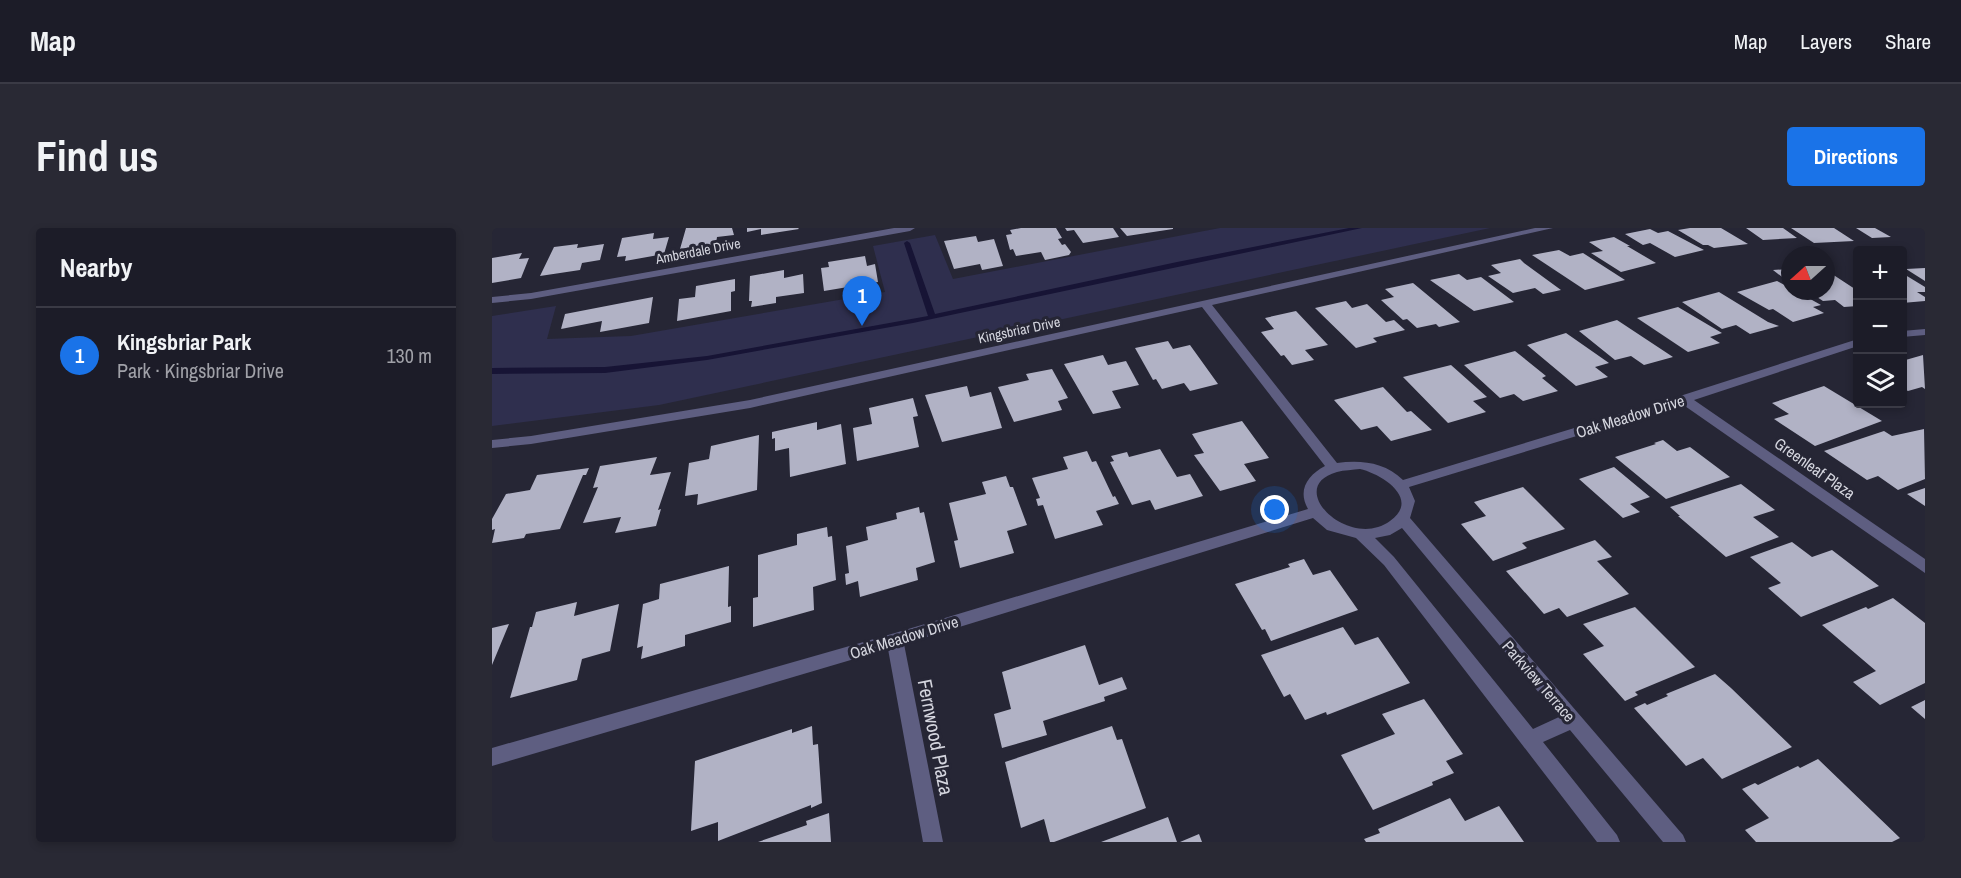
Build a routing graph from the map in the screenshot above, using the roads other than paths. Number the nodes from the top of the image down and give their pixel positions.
1 (910, 228) edge
2 (1548, 228) edge
3 (492, 300) edge
4 (1206, 305) junction
5 (1925, 332) edge
6 (1907, 334) edge
7 (1853, 343) edge
8 (1684, 399) junction
9 (492, 444) edge
10 (1334, 468) junction
11 (1401, 485) junction
12 (1315, 512) junction
13 (1403, 519) junction
14 (1360, 533) junction
15 (1925, 567) edge
16 (895, 640) junction
17 (1572, 720) junction
18 (1527, 740) junction
19 (492, 757) edge
20 (933, 842) edge
21 (1610, 842) edge
22 (1676, 842) edge

1 - 3 street, Amberdale Drive
2 - 4 street, Kingsbriar Drive
4 - 9 street, Kingsbriar Drive
4 - 10 street
5 - 6 street
7 - 8 street, Oak Meadow Drive
8 - 11 street, Oak Meadow Drive
8 - 15 street, Greenleaf Plaza
10 - 11 street
10 - 12 street
11 - 13 street
12 - 14 street
12 - 16 street, Oak Meadow Drive
13 - 14 street
13 - 17 street, Parkview Terrace
14 - 18 street
16 - 19 street, Oak Meadow Drive
16 - 20 street, Fernwood Plaza
17 - 18 street
17 - 22 street, Parkview Terrace
18 - 21 street

